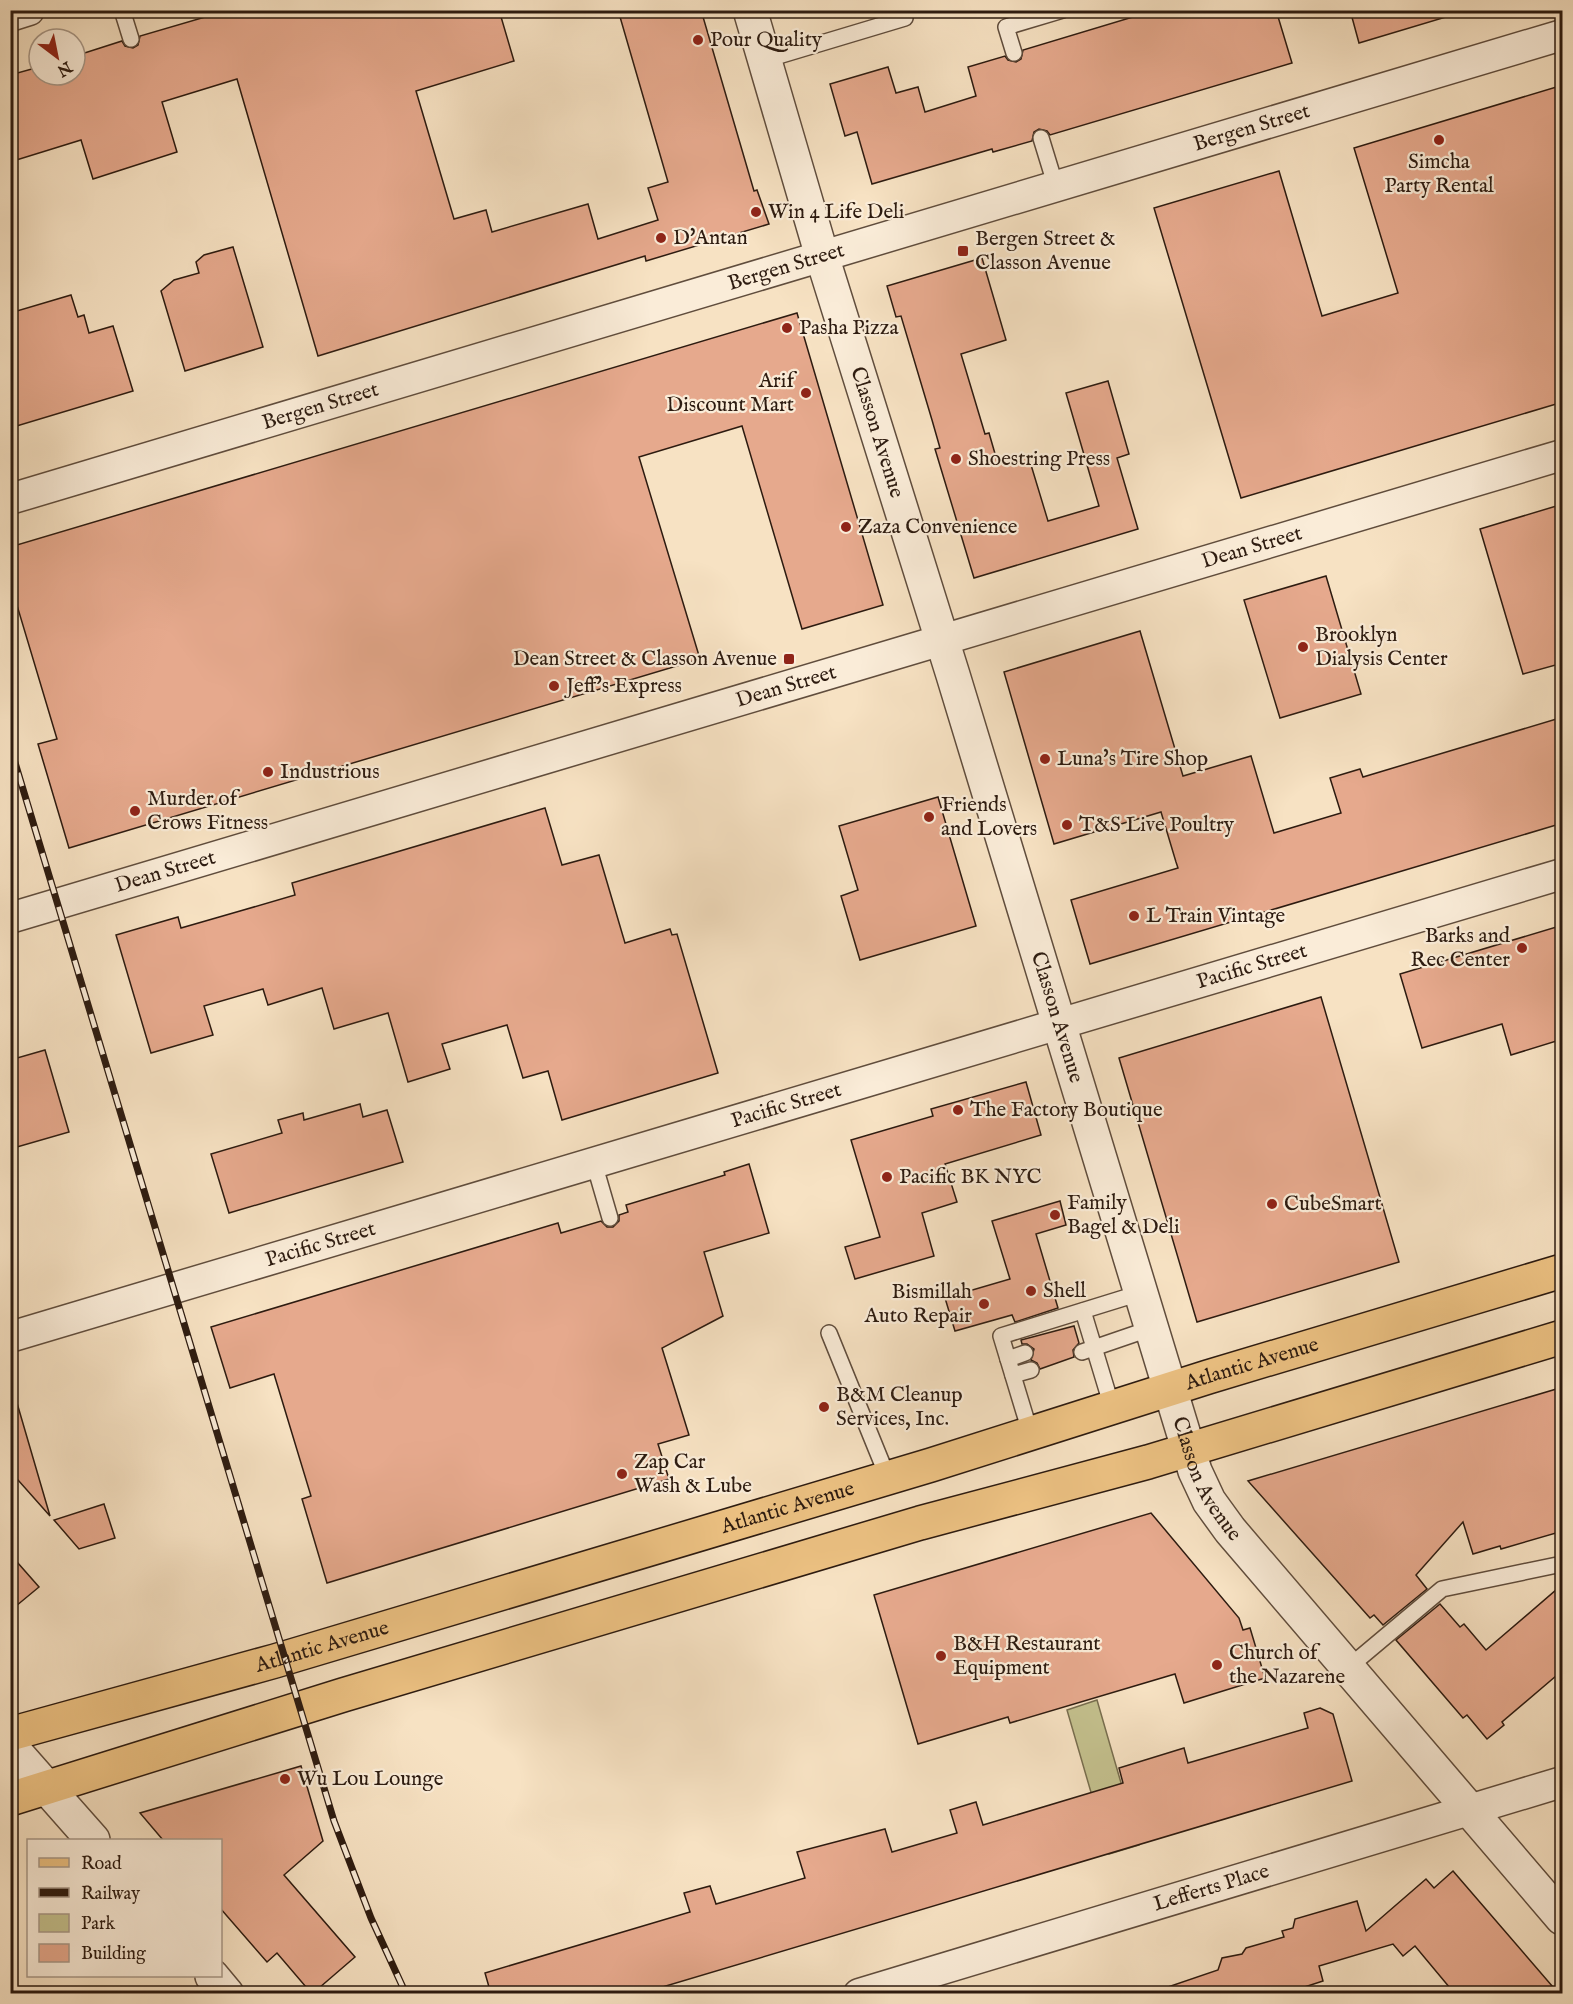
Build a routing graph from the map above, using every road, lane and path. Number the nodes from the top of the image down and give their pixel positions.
1 (29, 10) edge
2 (122, 10) edge
3 (750, 10) edge
4 (1063, 10) edge
5 (10, 16) edge
6 (905, 18) dead end
7 (1563, 35) edge
8 (131, 39) dead end
9 (1014, 53) dead end
10 (765, 60) junction
11 (1041, 138) dead end
12 (1056, 187) junction
13 (822, 256) junction
14 (1563, 455) edge
15 (10, 499) edge
16 (942, 640) junction
17 (1563, 874) edge
18 (10, 918) edge
19 (1058, 1023) junction
20 (594, 1163) junction
21 (610, 1218) dead end
22 (1563, 1271) edge
23 (1140, 1293) junction
24 (1083, 1311) junction
25 (1152, 1328) junction
26 (830, 1333) dead end
27 (10, 1337) edge
28 (1563, 1337) edge
29 (1089, 1350) junction
30 (1025, 1353) dead end
31 (1008, 1359) junction
32 (1031, 1370) dead end
33 (1013, 1375) junction
34 (1170, 1389) junction
35 (1112, 1407) junction
36 (1031, 1435) junction
37 (1188, 1450) junction
38 (888, 1478) junction
39 (1563, 1564) edge
40 (1349, 1667) junction
41 (10, 1734) edge
42 (10, 1746) edge
43 (1563, 1782) edge
44 (47, 1787) junction
45 (10, 1799) edge
46 (1470, 1809) junction
47 (92, 1839) edge
48 (1563, 1918) edge
49 (213, 1977) edge
50 (227, 1994) edge
51 (859, 1994) edge

1 - 5 street
2 - 8 lane
3 - 10 street, Classon Avenue
4 - 9 lane
6 - 10 lane
7 - 12 street, Bergen Street
10 - 13 street, Classon Avenue
11 - 12 lane
12 - 13 street, Bergen Street
13 - 15 street, Bergen Street
13 - 16 street, Classon Avenue
14 - 16 street, Dean Street
16 - 18 street, Dean Street
16 - 19 street, Classon Avenue
17 - 19 street, Pacific Street
19 - 20 street, Pacific Street
19 - 23 street, Classon Avenue
20 - 21 lane
20 - 27 street, Pacific Street
22 - 34 main road, Atlantic Avenue
23 - 24 lane
23 - 25 street, Classon Avenue
24 - 29 lane
24 - 31 lane
25 - 29 lane
25 - 34 street, Classon Avenue
26 - 38 lane
28 - 37 main road
29 - 35 lane
30 - 31 lane
31 - 33 lane
32 - 33 lane
33 - 36 lane
34 - 35 main road, Atlantic Avenue
34 - 37 street, Classon Avenue
35 - 36 main road, Atlantic Avenue
36 - 38 main road, Atlantic Avenue
37 - 40 street, Classon Avenue
37 - 44 main road
38 - 41 main road, Atlantic Avenue
39 - 40 lane
40 - 46 street, Classon Avenue
42 - 44 street
43 - 46 street, Lefferts Place
44 - 45 main road
44 - 47 street
46 - 48 street, Classon Avenue
46 - 51 street, Lefferts Place
49 - 50 street

